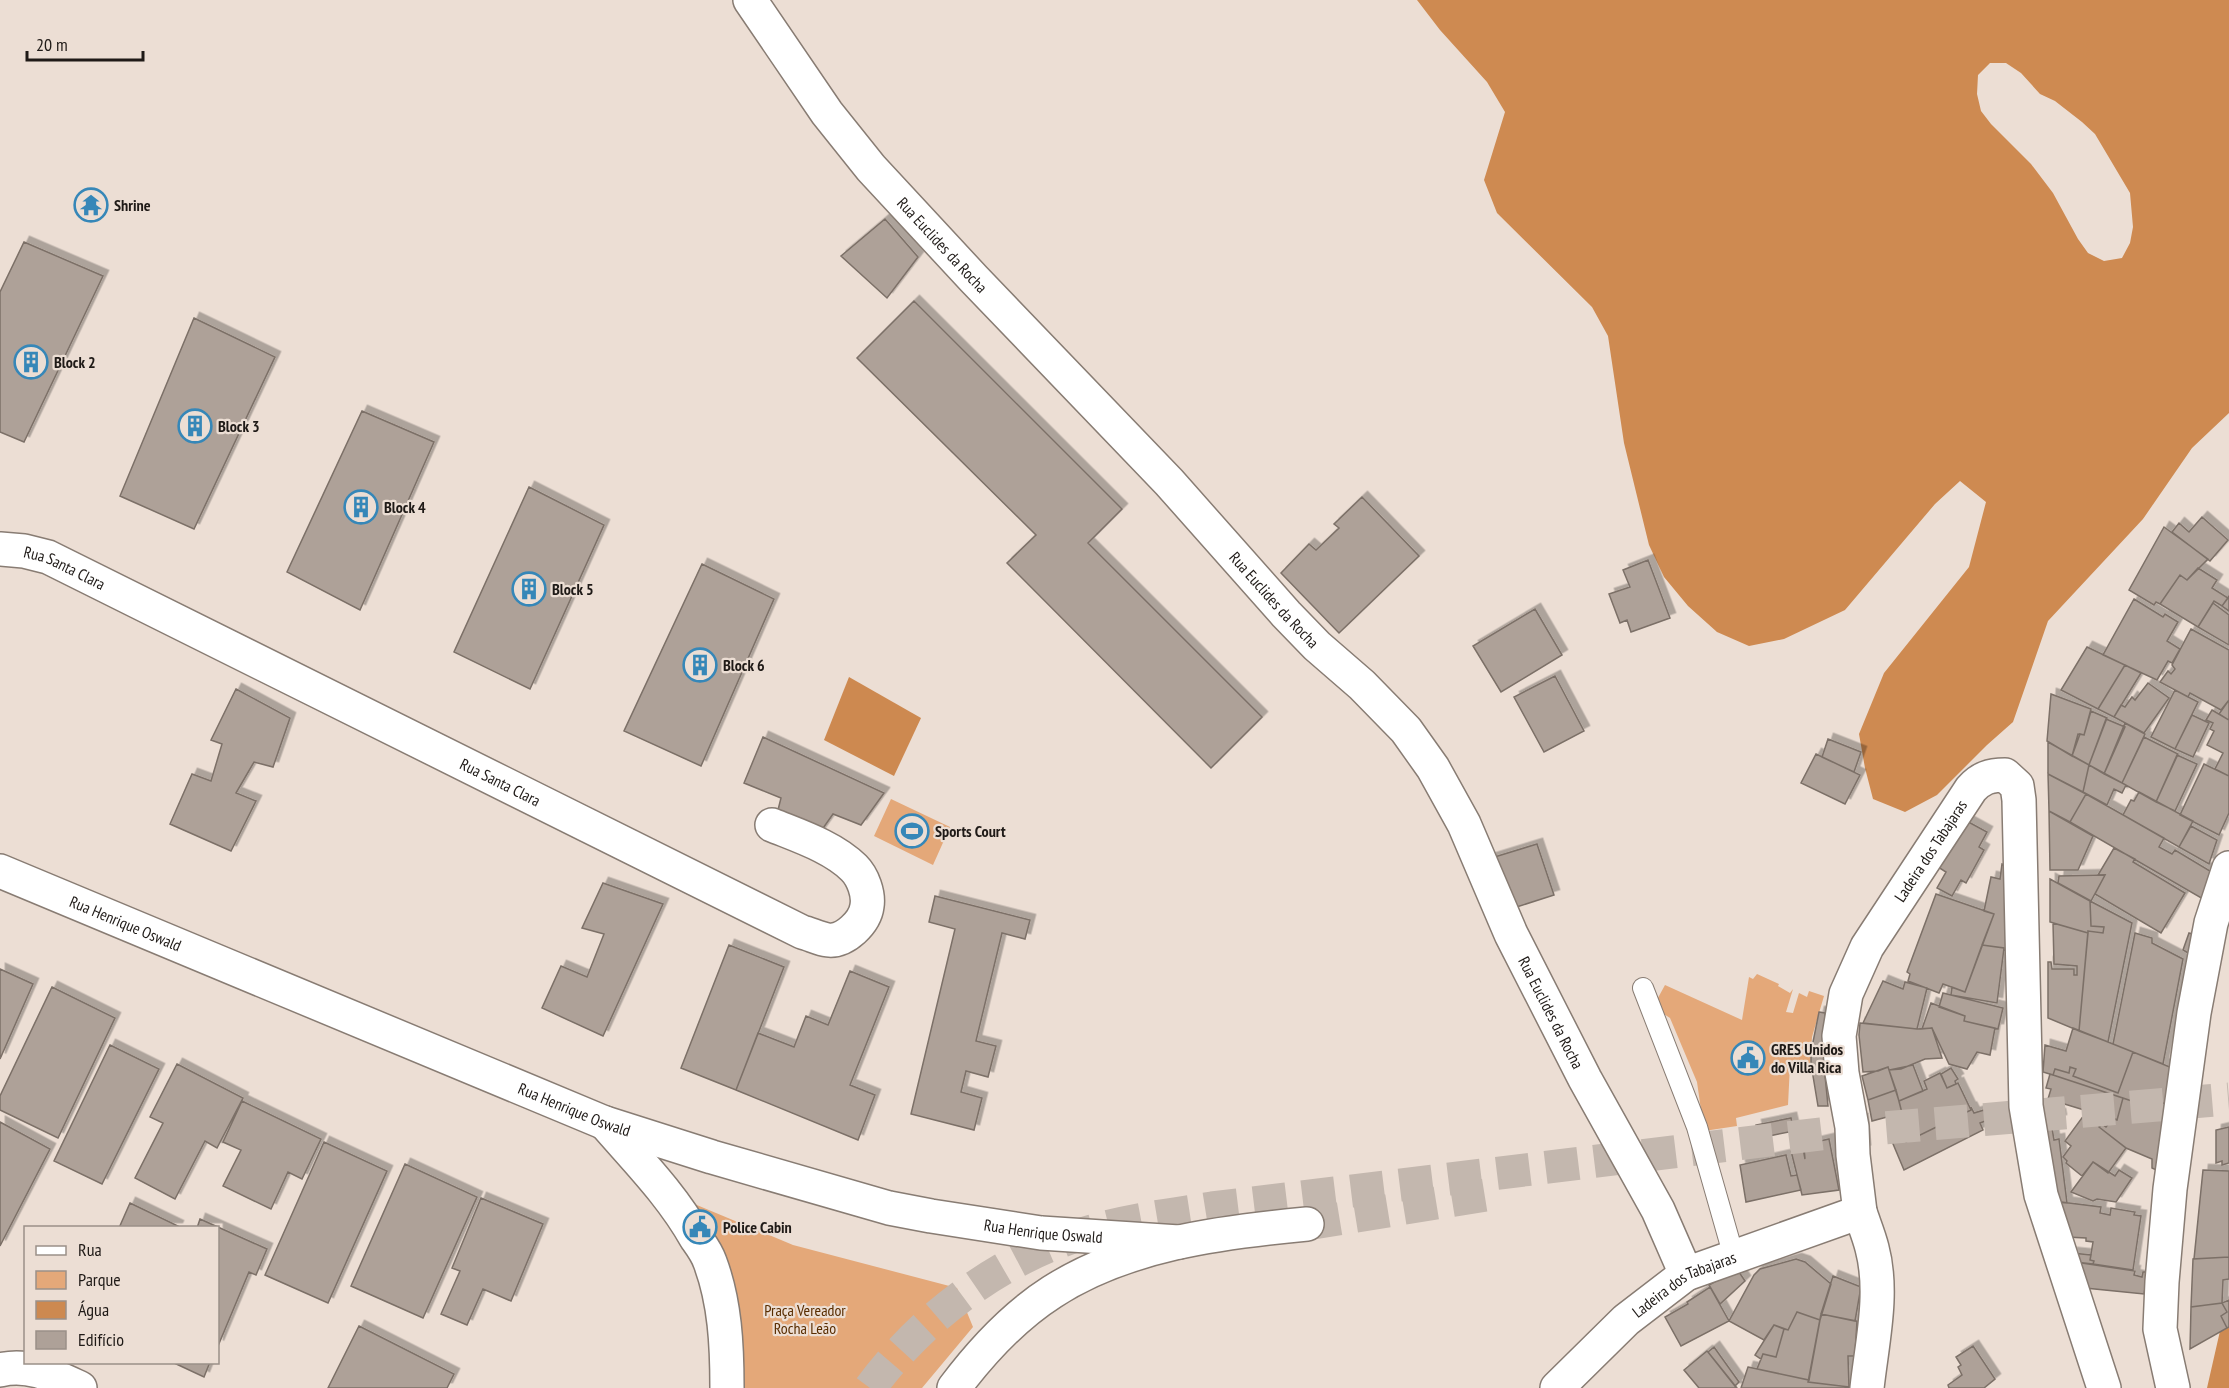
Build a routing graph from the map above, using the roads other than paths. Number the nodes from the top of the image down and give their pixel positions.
1 (750, 0) edge
2 (0, 549) edge
3 (772, 825) dead end
4 (2229, 868) edge
5 (0, 871) edge
6 (1643, 988) dead end
7 (604, 1123) junction
8 (1860, 1212) junction
9 (1307, 1224) tunnel mouth
10 (1179, 1242) junction
11 (1734, 1257) junction
12 (1686, 1274) junction
13 (0, 1370) edge
14 (80, 1388) edge
15 (727, 1388) edge
16 (954, 1388) edge
17 (1557, 1388) edge
18 (1867, 1388) edge
19 (2104, 1388) edge
20 (2173, 1388) edge

1 - 12 street, Rua Euclides da Rocha
2 - 3 street, Rua Santa Clara
4 - 20 street
5 - 7 street, Rua Henrique Oswald
6 - 11 lane
7 - 10 street, Rua Henrique Oswald
7 - 15 street
8 - 11 street, Ladeira dos Tabajaras
8 - 18 street
8 - 19 street, Ladeira dos Tabajaras
9 - 10 street
10 - 16 street
11 - 12 street, Ladeira dos Tabajaras
12 - 17 street, Ladeira dos Tabajaras
13 - 14 street

